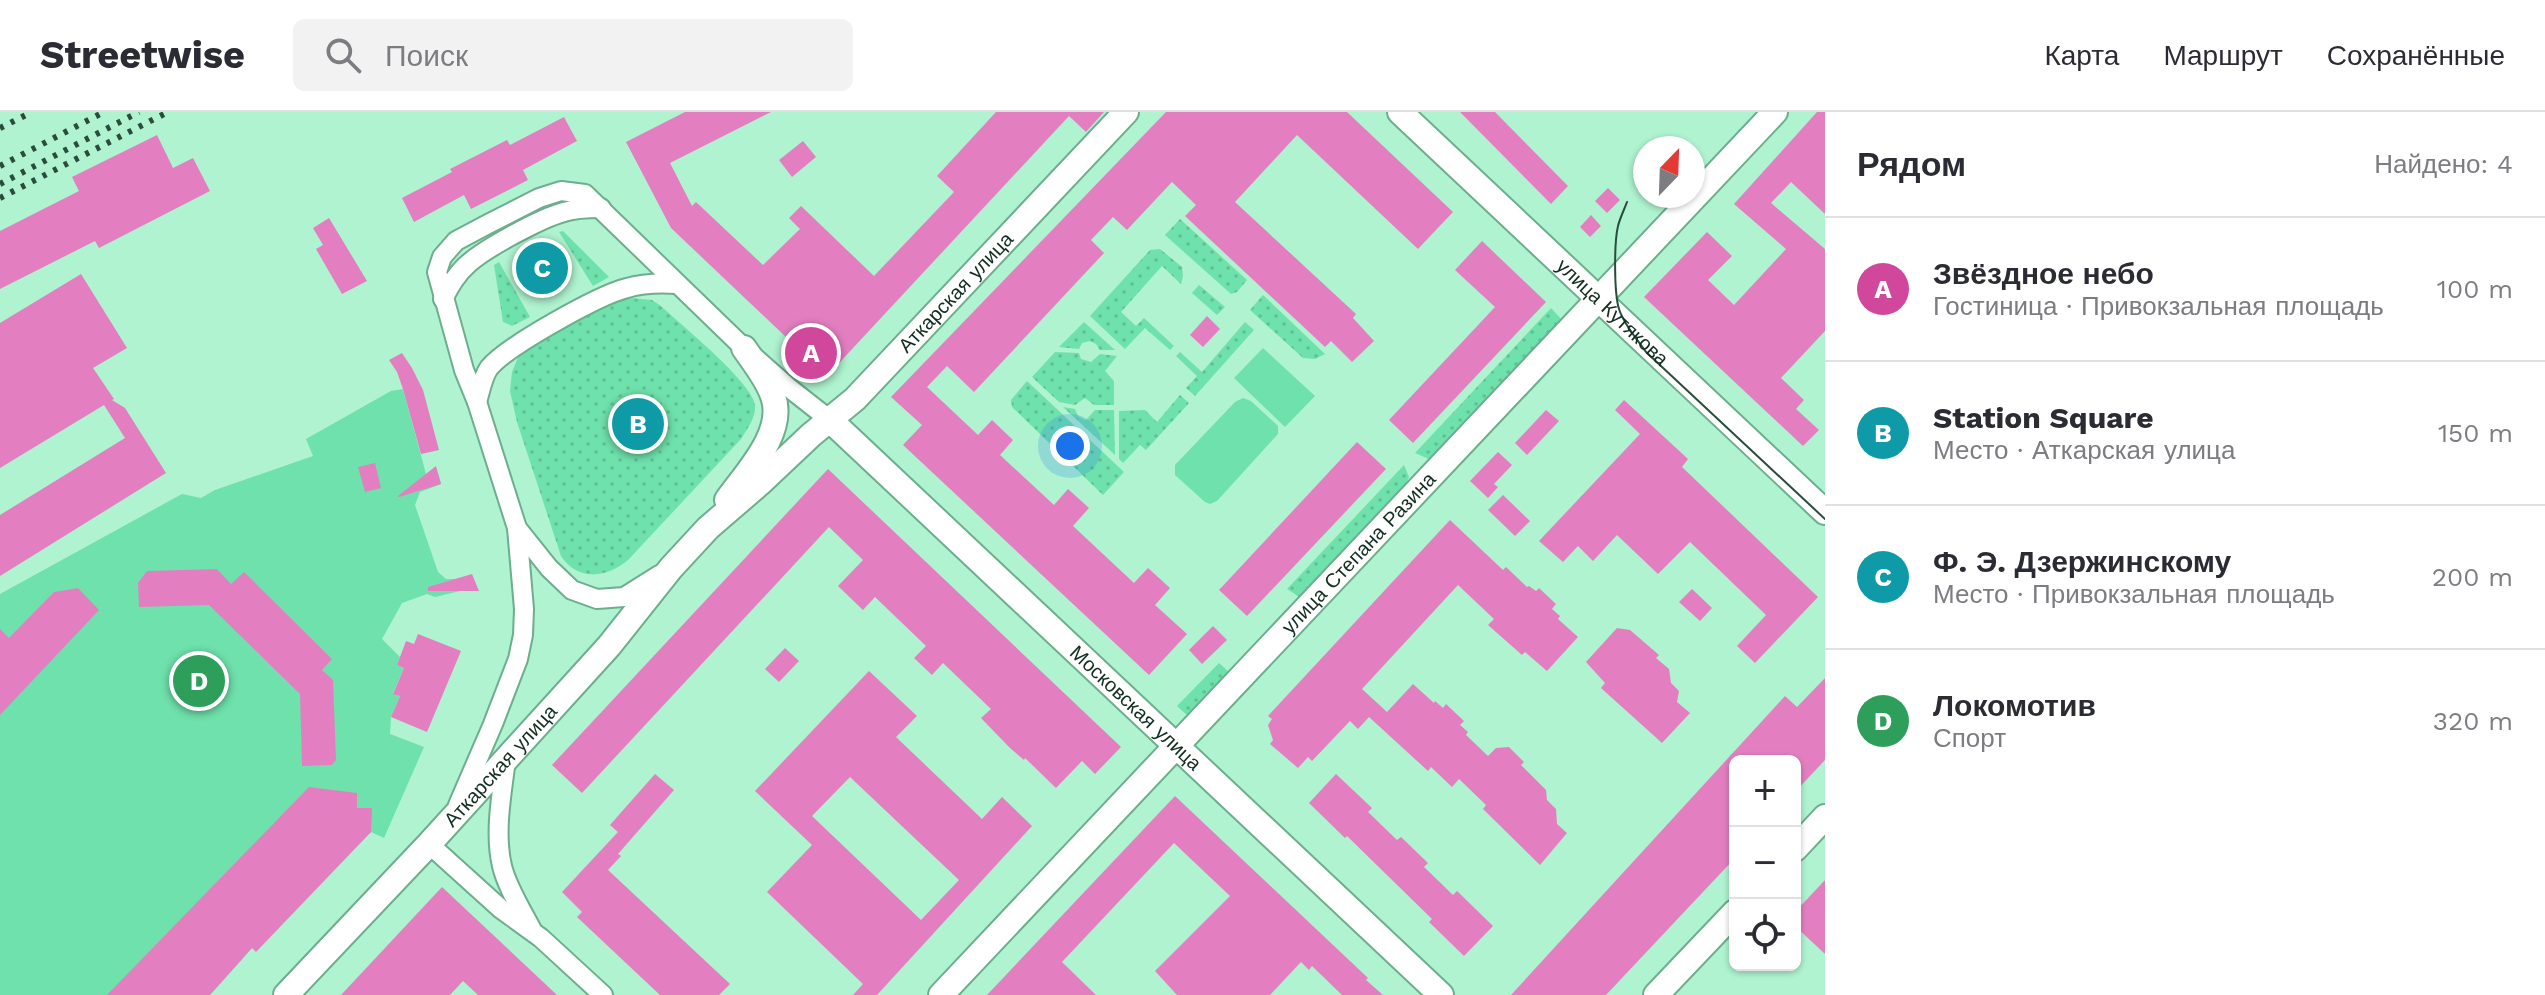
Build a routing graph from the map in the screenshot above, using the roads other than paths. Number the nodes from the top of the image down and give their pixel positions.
1 (1126, 112) edge
2 (1400, 112) edge
3 (1775, 112) edge
4 (676, 284) junction
5 (1599, 298) junction
6 (744, 348) junction
7 (477, 402) junction
8 (830, 420) junction
9 (1825, 512) edge
10 (517, 528) junction
11 (708, 528) junction
12 (671, 568) junction
13 (1176, 746) junction
14 (506, 759) junction
15 (1825, 817) edge
16 (452, 818) junction
17 (1801, 843) edge
18 (429, 844) junction
19 (1729, 918) edge
20 (532, 931) junction
21 (286, 995) edge
22 (603, 995) edge
23 (941, 995) edge
24 (1441, 995) edge
25 (1656, 995) edge

1 - 8 street, Аткарская улица
2 - 5 street, улица Кутякова
3 - 5 street, улица Степана Разина
4 - 6 street
4 - 7 street
4 - 7 street
5 - 9 street, улица Кутякова
5 - 13 street, улица Степана Разина
6 - 8 street
6 - 11 street, Аткарская улица
7 - 10 street
8 - 11 street, Аткарская улица
8 - 13 street, Московская улица
10 - 12 street
10 - 16 street
11 - 12 street, Аткарская улица
12 - 14 street, Аткарская улица
13 - 23 street, улица Степана Разина
13 - 24 street, Московская улица
14 - 16 street, Аткарская улица
14 - 20 street
15 - 17 street
16 - 18 street, Аткарская улица
18 - 20 street
18 - 21 street, Аткарская улица
19 - 25 street
20 - 22 street

